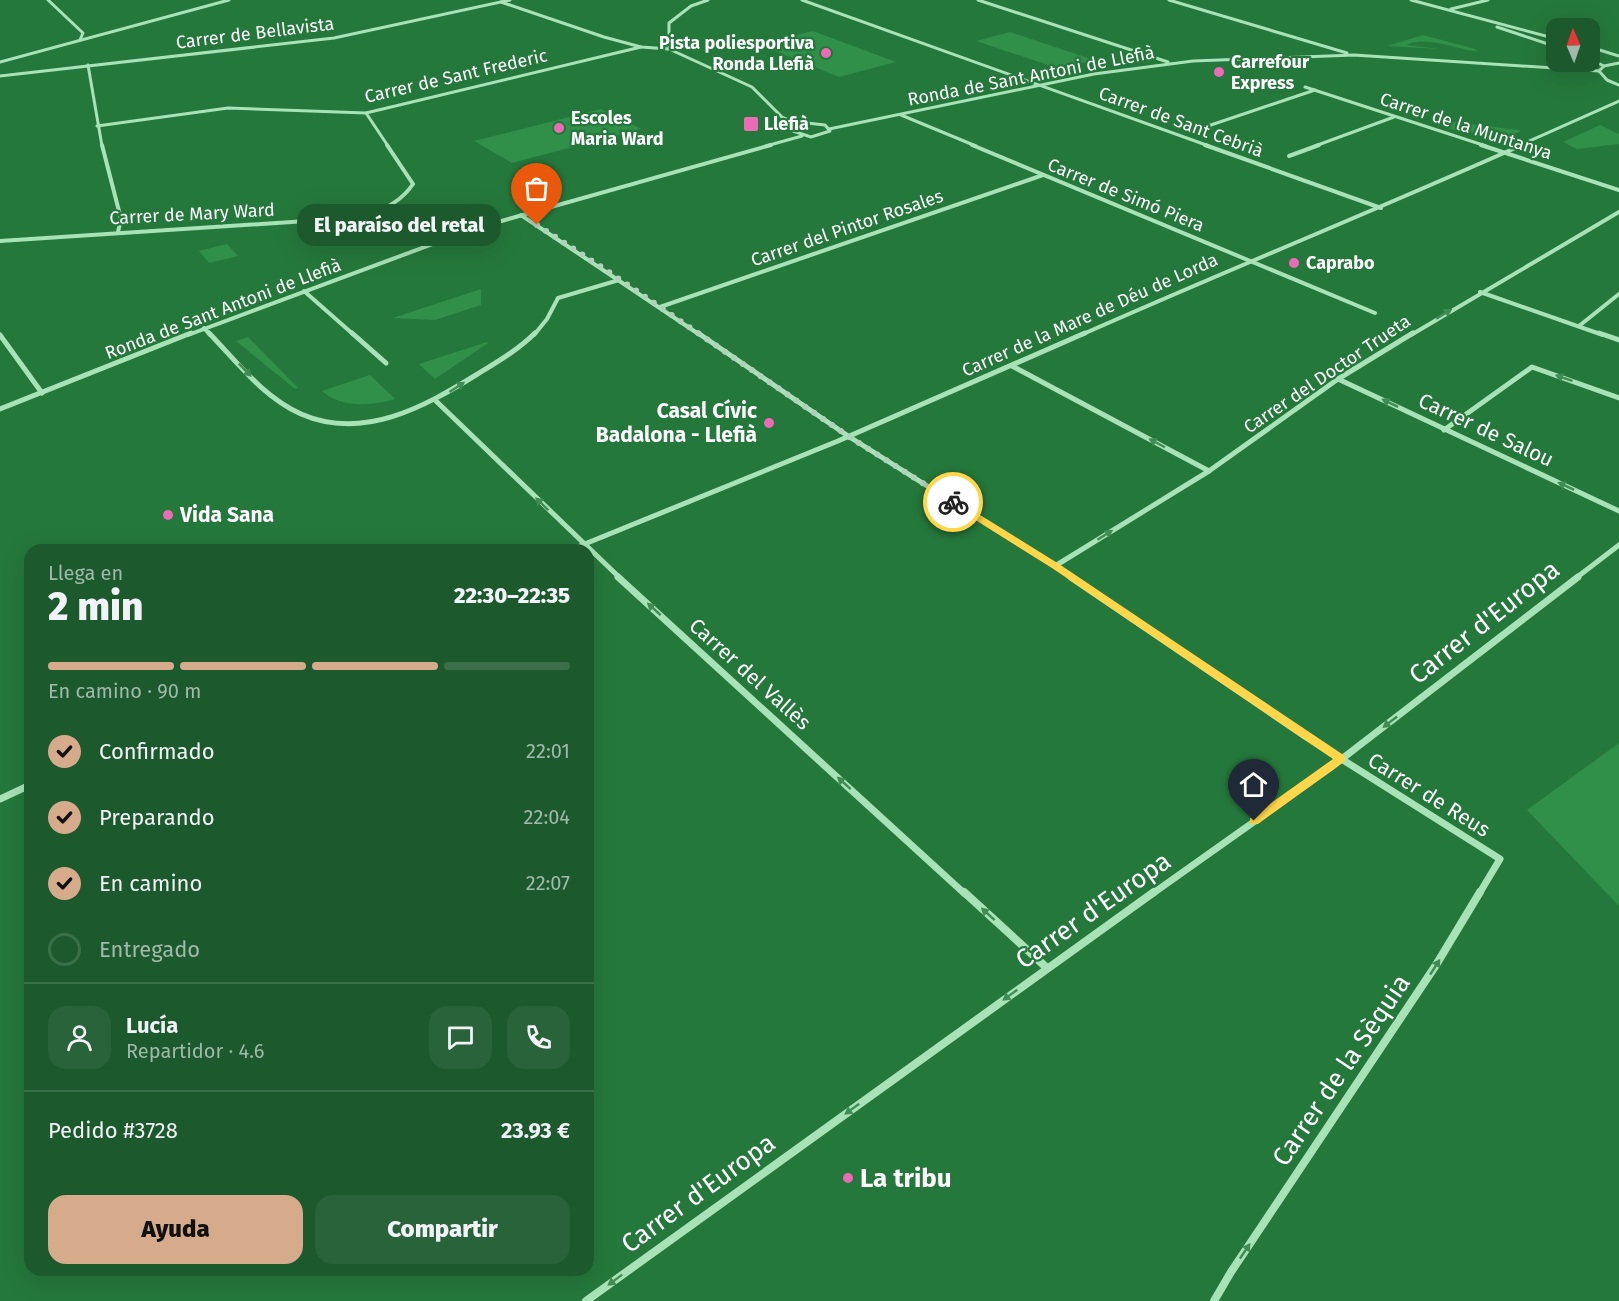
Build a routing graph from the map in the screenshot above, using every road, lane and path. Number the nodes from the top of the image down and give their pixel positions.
1 (48, 0) edge
2 (229, 0) edge
3 (495, 0) edge
4 (510, 0) edge
5 (708, 0) edge
6 (802, 0) edge
7 (978, 0) edge
8 (1169, 0) edge
9 (1411, 0) edge
10 (1488, 0) edge
11 (501, 2) junction
12 (1445, 9) junction
13 (1546, 36) edge
14 (80, 40) junction
15 (1546, 43) edge
16 (641, 47) junction
17 (669, 49) junction
18 (1600, 50) edge
19 (1354, 55) junction
20 (1619, 56) edge
21 (0, 62) edge
22 (1169, 63) junction
23 (1619, 63) edge
24 (1600, 64) edge
25 (88, 65) junction
26 (1604, 66) junction
27 (1546, 68) edge
28 (1600, 70) edge
29 (1600, 72) edge
30 (0, 75) edge
31 (1619, 85) edge
32 (1039, 86) junction
33 (1305, 87) dead end
34 (1315, 90) junction
35 (1619, 101) edge
36 (366, 113) junction
37 (900, 115) junction
38 (1395, 117) junction
39 (800, 125) junction
40 (97, 126) junction
41 (830, 129) junction
42 (1199, 129) dead end
43 (802, 136) junction
44 (1503, 153) junction
45 (1289, 156) dead end
46 (1042, 175) junction
47 (1619, 190) edge
48 (1381, 208) junction
49 (1619, 212) edge
50 (521, 215) junction
51 (118, 232) junction
52 (0, 241) edge
53 (1249, 261) junction
54 (619, 280) junction
55 (304, 291) junction
56 (1480, 292) junction
57 (1619, 294) edge
58 (660, 307) junction
59 (1375, 313) dead end
60 (1579, 326) junction
61 (204, 328) junction
62 (0, 335) edge
63 (1619, 340) edge
64 (386, 363) dead end
65 (1012, 366) junction
66 (1338, 379) junction
67 (42, 393) junction
68 (1619, 398) edge
69 (436, 401) junction
70 (0, 409) edge
71 (1444, 429) junction
72 (848, 436) junction
73 (1209, 471) junction
74 (1619, 511) edge
75 (584, 544) joint
76 (1619, 545) edge
77 (594, 553) edge
78 (1055, 566) junction
79 (1341, 759) junction
80 (24, 788) edge
81 (0, 799) edge
82 (1500, 859) joint
83 (1047, 968) junction
84 (586, 1301) edge
85 (1214, 1301) edge

1 - 14 street
2 - 14 street
3 - 11 street
4 - 11 street, Carrer de Bellavista
5 - 17 street
6 - 32 street, Carrer de Sant Cebrià
7 - 22 street
8 - 19 street
9 - 12 street
10 - 12 street
11 - 16 street
11 - 25 street, Carrer de Bellavista
12 - 13 street
12 - 15 street
14 - 21 street
16 - 17 street
16 - 36 street, Carrer de Sant Frederic
17 - 39 street
18 - 20 street
19 - 22 street, Ronda de Sant Antoni de Llefià
19 - 27 street, Ronda de Sant Antoni de Llefià
22 - 32 street, Ronda de Sant Antoni de Llefià
23 - 26 street
24 - 26 street
25 - 30 street, Carrer de Bellavista
25 - 40 street
26 - 28 street
29 - 31 street
32 - 37 street, Ronda de Sant Antoni de Llefià
32 - 48 street, Carrer de Sant Cebrià
33 - 34 street, Carrer de la Muntanya
34 - 38 street, Carrer de la Muntanya
34 - 42 street
35 - 44 street, Carrer de la Mare de Déu de Lorda
36 - 40 street, Carrer de Sant Frederic
36 - 51 street, Carrer de Mary Ward
37 - 41 street, Ronda de Sant Antoni de Llefià
37 - 46 street, Carrer de Simó Piera
38 - 44 street, Carrer de la Muntanya
38 - 45 street
39 - 41 street
39 - 43 street
40 - 51 street
41 - 43 street, Ronda de Sant Antoni de Llefià
43 - 50 street, Ronda de Sant Antoni de Llefià
44 - 47 street, Carrer de la Muntanya
44 - 48 street, Carrer de la Mare de Déu de Lorda
46 - 53 street, Carrer de Simó Piera
46 - 58 street, Carrer del Pintor Rosales
48 - 53 street, Carrer de la Mare de Déu de Lorda
49 - 56 street, Carrer del Doctor Trueta
50 - 54 street, Carrer de Reus
50 - 55 street, Ronda de Sant Antoni de Llefià
51 - 52 street, Carrer de Mary Ward
53 - 59 street, Carrer de Simó Piera
53 - 65 street, Carrer de la Mare de Déu de Lorda
54 - 58 street, Carrer de Reus
69 -> 54 street
55 - 61 street, Ronda de Sant Antoni de Llefià
55 - 64 street
56 - 60 street
66 -> 56 street, Carrer del Doctor Trueta
57 - 60 street
58 - 72 street, Carrer de Reus
60 - 63 street
61 - 67 street, Ronda de Sant Antoni de Llefià
61 -> 69 street
62 - 67 street
65 - 72 street, Carrer de la Mare de Déu de Lorda
73 -> 65 street
71 -> 66 street, Carrer de Salou
66 - 73 street, Carrer del Doctor Trueta
67 - 70 street, Ronda de Sant Antoni de Llefià
68 -> 71 street
75 -> 69 street, Carrer del Vallès
74 -> 71 street, Carrer de Salou
72 - 75 street, Carrer de la Mare de Déu de Lorda
72 - 78 street, Carrer de Reus
78 -> 73 street, Carrer del Doctor Trueta
76 -> 79 street, Carrer d'Europa
83 -> 77 street, Carrer del Vallès
78 - 79 street, Carrer de Reus
79 - 82 street, Carrer de Reus
79 - 83 street, Carrer d'Europa
80 - 81 street
85 -> 82 street, Carrer de la Sèquia
83 -> 84 street, Carrer d'Europa

